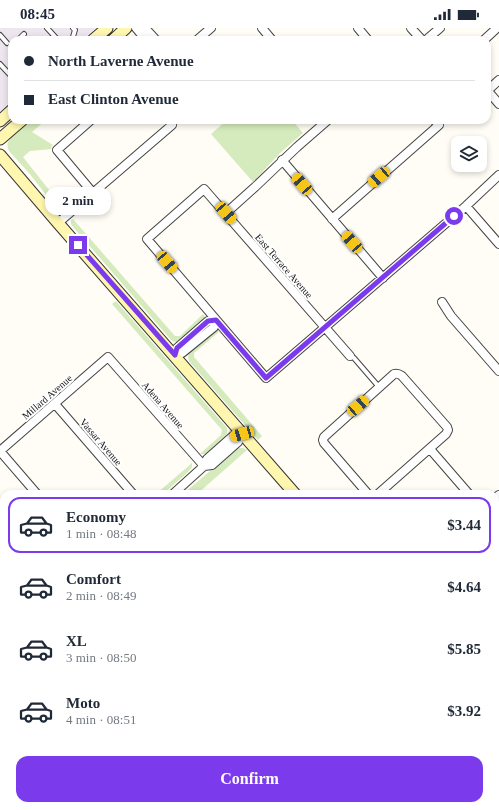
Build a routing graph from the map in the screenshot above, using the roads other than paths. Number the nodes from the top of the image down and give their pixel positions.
1 (47, 28) edge
2 (107, 28) edge
3 (126, 28) edge
4 (136, 28) edge
5 (145, 28) edge
6 (211, 28) edge
7 (262, 28) edge
8 (358, 28) edge
9 (411, 28) edge
10 (440, 28) edge
11 (498, 28) edge
12 (0, 35) edge
13 (54, 36) edge
14 (98, 36) edge
15 (117, 36) edge
16 (143, 36) edge
17 (152, 36) edge
18 (202, 36) edge
19 (269, 36) edge
20 (365, 36) edge
21 (418, 36) edge
22 (431, 36) edge
23 (489, 36) edge
24 (7, 43) dead end
25 (0, 64) edge
26 (8, 73) edge
27 (499, 80) edge
28 (491, 87) edge
29 (491, 95) edge
30 (499, 104) edge
31 (8, 114) edge
32 (0, 121) edge
33 (17, 124) edge
34 (86, 124) edge
35 (168, 124) edge
36 (323, 124) edge
37 (434, 124) edge
38 (0, 139) edge
39 (0, 155) edge
40 (282, 160) junction
41 (499, 175) edge
42 (93, 193) junction
43 (466, 206) junction
44 (226, 213) junction
45 (332, 219) junction
46 (58, 223) junction
47 (499, 244) edge
48 (383, 278) junction
49 (442, 302) dead end
50 (216, 320) junction
51 (325, 327) junction
52 (175, 355) junction
53 (350, 356) joint
54 (108, 357) joint
55 (499, 371) edge
56 (379, 387) junction
57 (55, 404) junction
58 (242, 434) junction
59 (430, 449) junction
60 (0, 451) edge
61 (204, 466) junction
62 (34, 490) edge
63 (130, 490) edge
64 (177, 490) edge
65 (291, 490) edge
66 (364, 490) edge
67 (383, 490) edge
68 (466, 490) edge

1 - 13 lane
2 - 14 street
3 - 15 street
4 - 16 street
5 - 17 street
6 - 18 street
7 - 19 street
8 - 20 street
9 - 21 street
10 - 22 street
11 - 23 street
12 - 24 lane
25 - 26 lane
27 - 28 street
29 - 30 street
31 - 32 street
33 - 38 street
34 - 42 street
35 - 42 street
36 - 40 street
37 - 45 street
39 - 46 street
40 - 44 street
40 - 45 street
41 - 43 street
42 - 46 street
43 - 47 street
43 - 48 street
44 - 50 street, East Terrace Avenue
44 - 51 street, East Terrace Avenue
45 - 48 street
46 - 52 street
48 - 51 street
49 - 55 street
50 - 51 street
50 - 52 street
51 - 53 street, East Terrace Avenue
52 - 58 street
53 - 56 lane
54 - 57 street, Millard Avenue
54 - 61 street, Adena Avenue
56 - 59 street
56 - 66 street
57 - 60 street, Millard Avenue
57 - 63 street, Vassar Avenue
58 - 61 street
58 - 65 street
59 - 67 street
59 - 68 street
60 - 62 street
61 - 64 street

